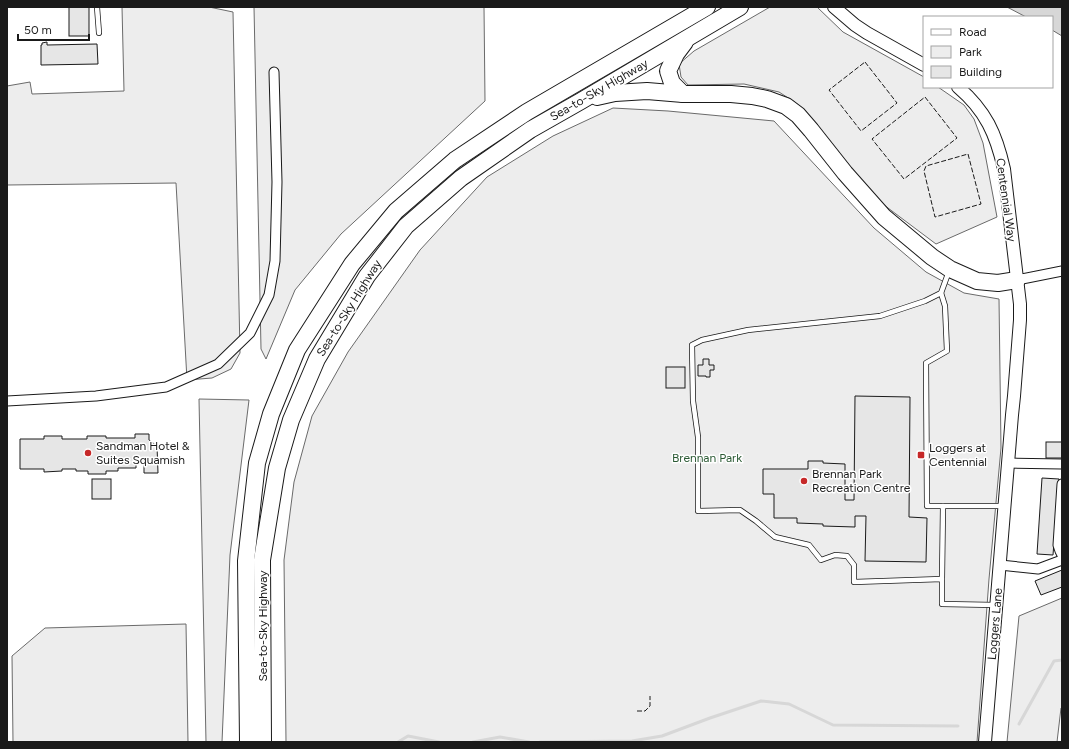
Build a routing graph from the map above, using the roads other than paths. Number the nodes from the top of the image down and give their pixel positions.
1 (97, 7) edge
2 (684, 7) edge
3 (707, 7) edge
4 (740, 7) edge
5 (834, 7) edge
6 (666, 31) junction
7 (99, 33) dead end
8 (688, 38) junction
9 (923, 64) edge
10 (274, 72) dead end
11 (959, 88) edge
12 (683, 94) junction
13 (581, 101) junction
14 (950, 269) junction
15 (1062, 271) edge
16 (1017, 280) junction
17 (941, 293) junction
18 (7, 401) edge
19 (1009, 463) junction
20 (1062, 464) edge
21 (1062, 484) edge
22 (943, 506) junction
23 (1005, 506) junction
24 (1062, 555) edge
25 (1062, 560) edge
26 (1000, 566) junction
27 (942, 579) junction
28 (996, 605) junction
29 (248, 742) edge
30 (263, 742) edge
31 (985, 742) edge

1 - 7 lane
2 - 6 highway
3 - 6 highway, Sea-to-Sky Highway
4 - 8 highway, Sea-to-Sky Highway
5 - 9 street
6 - 29 highway, Sea-to-Sky Highway
8 - 12 highway
8 - 13 highway, Sea-to-Sky Highway
10 - 18 street
11 - 16 street, Centennial Way
12 - 13 highway
12 - 14 highway
13 - 30 highway, Sea-to-Sky Highway
14 - 16 highway
14 - 17 lane
15 - 16 street
16 - 19 street, Loggers Lane
17 - 22 lane
17 - 27 lane
19 - 20 street
19 - 23 street, Loggers Lane
21 - 24 street
22 - 23 lane
22 - 27 lane
23 - 26 street, Loggers Lane
25 - 26 street
26 - 28 street, Loggers Lane
27 - 28 lane
28 - 31 street, Loggers Lane

